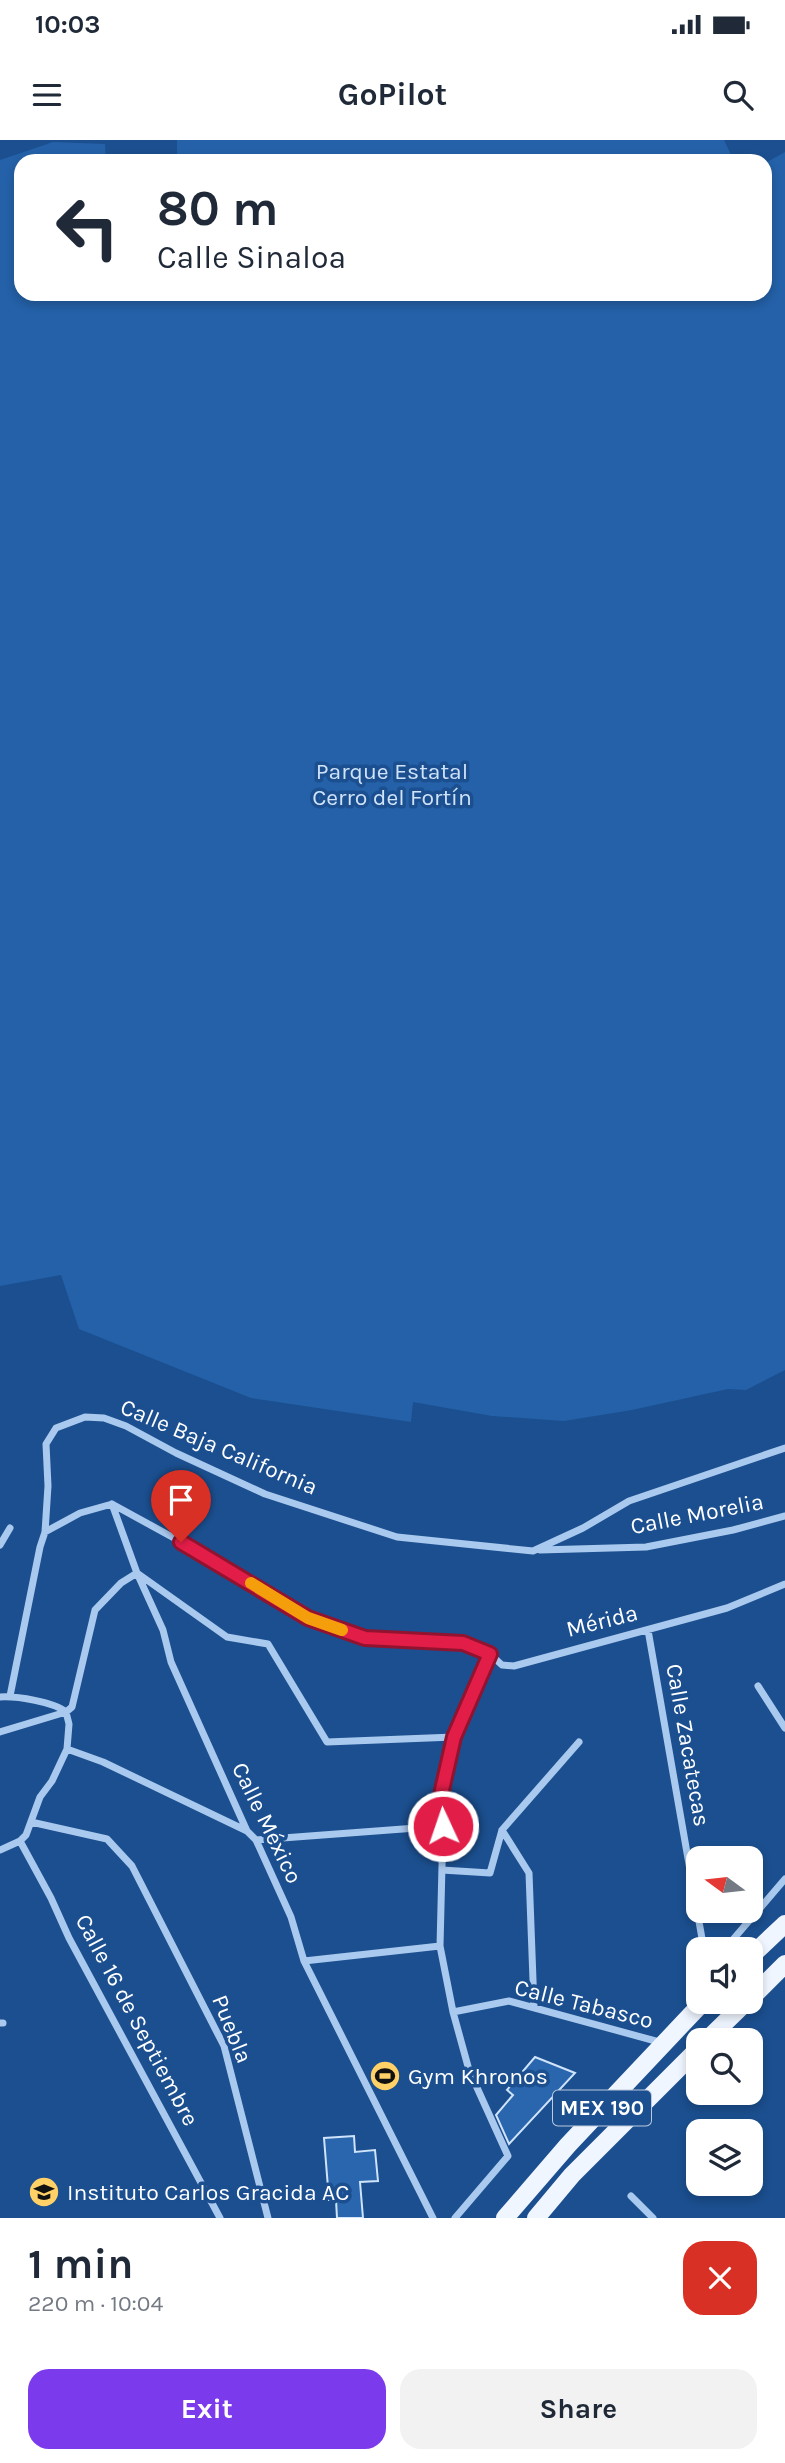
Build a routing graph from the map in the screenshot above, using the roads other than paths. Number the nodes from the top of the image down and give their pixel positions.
1 (785, 1448) edge
2 (112, 1504) junction
3 (785, 1516) edge
4 (10, 1528) dead end
5 (45, 1532) junction
6 (0, 1545) edge
7 (533, 1550) junction
8 (137, 1573) junction
9 (785, 1584) edge
10 (648, 1630) junction
11 (490, 1654) junction
12 (758, 1685) dead end
13 (10, 1696) junction
14 (0, 1697) edge
15 (66, 1712) junction
16 (785, 1728) edge
17 (0, 1732) edge
18 (454, 1737) junction
19 (579, 1742) dead end
20 (67, 1749) junction
21 (31, 1822) junction
22 (443, 1826) junction
23 (502, 1830) junction
24 (247, 1831) junction
25 (256, 1840) junction
26 (20, 1841) junction
27 (0, 1850) edge
28 (442, 1870) junction
29 (785, 1879) edge
30 (785, 1924) edge
31 (702, 1937) edge
32 (735, 1937) edge
33 (763, 1945) edge
34 (440, 1946) junction
35 (304, 1961) junction
36 (785, 1964) edge
37 (763, 1986) edge
38 (534, 2007) junction
39 (453, 2012) junction
40 (692, 2014) edge
41 (734, 2014) edge
42 (719, 2028) edge
43 (664, 2043) junction
44 (686, 2061) edge
45 (631, 2196) dead end
46 (220, 2218) edge
47 (268, 2218) edge
48 (433, 2218) edge
49 (455, 2218) edge
50 (505, 2218) edge
51 (536, 2218) edge
52 (653, 2218) edge

1 - 7 street, Calle Baja California
2 - 5 street
2 - 8 street, Calle México
2 - 11 street, Mérida
3 - 7 street, Calle Morelia
4 - 6 street
5 - 7 street, Calle Baja California
5 - 13 street, Calle Baja California
8 - 15 street
8 - 18 street
8 - 24 street, Calle México
9 - 10 street, Mérida
10 - 11 street, Mérida
10 - 31 street, Calle Zacatecas
11 - 18 street
12 - 16 street
13 - 14 street
13 - 15 street
15 - 17 street
15 - 20 street
18 - 22 street
19 - 23 street
20 - 21 street
20 - 24 street
21 - 26 street
21 - 47 street, Puebla
22 - 25 street
22 - 28 street
23 - 28 street
23 - 38 street
24 - 25 street, Calle México
25 - 35 street, Calle México
26 - 27 street
26 - 46 street, Calle 16 de Septiembre
28 - 34 street
29 - 32 street
30 - 33 main road
34 - 35 street
34 - 39 street
35 - 48 street, Calle México
36 - 37 main road
38 - 39 street, Calle Tabasco
38 - 43 street, Calle Tabasco
39 - 49 street
40 - 43 main road, MEX 190
41 - 42 main road
43 - 50 main road, MEX 190
44 - 51 main road, MEX 190
45 - 52 street

